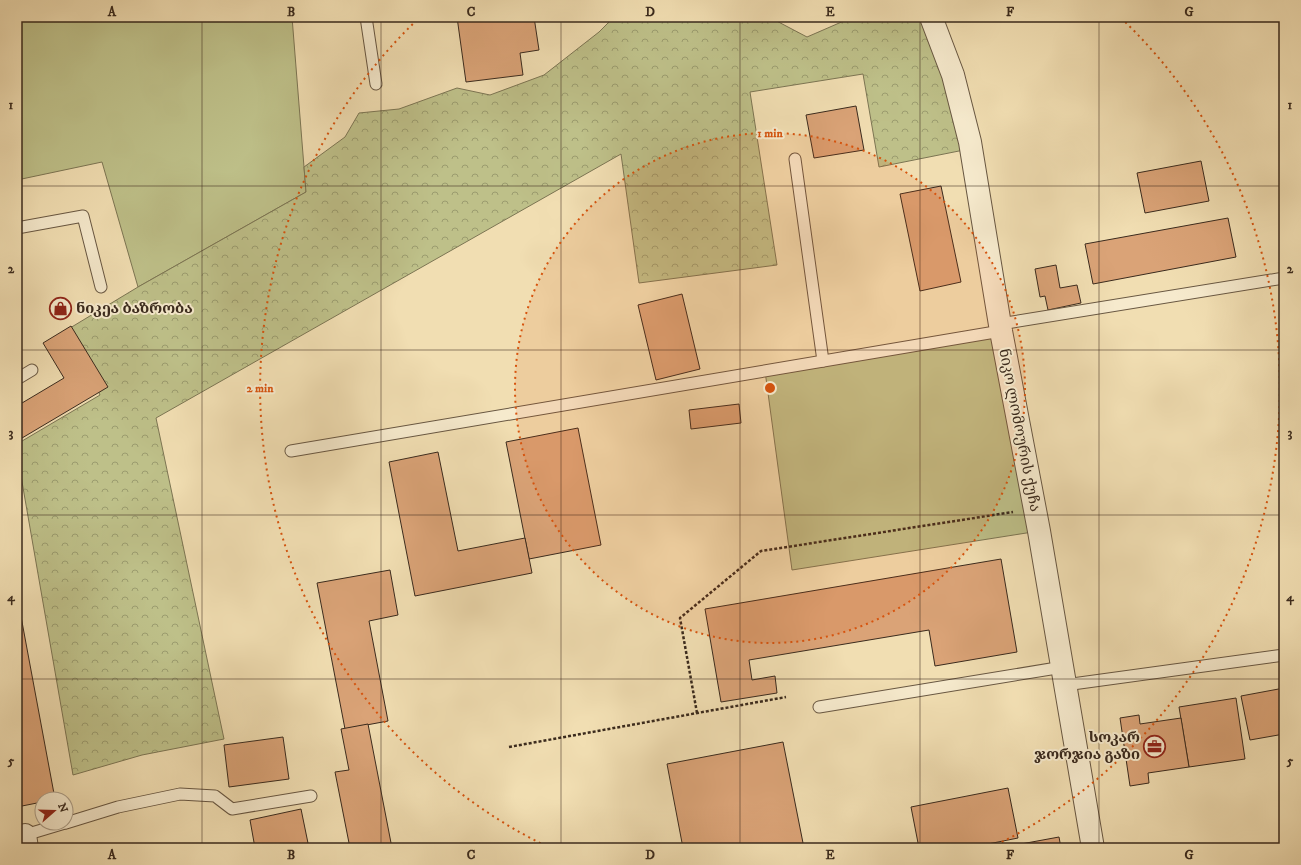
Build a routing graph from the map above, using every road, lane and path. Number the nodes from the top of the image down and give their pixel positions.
1 (366, 17) edge
2 (931, 17) edge
3 (376, 84) dead end
4 (795, 159) dead end
5 (17, 228) edge
6 (1284, 278) edge
7 (101, 287) dead end
8 (1001, 327) junction
9 (823, 361) junction
10 (32, 370) dead end
11 (17, 378) edge
12 (291, 450) dead end
13 (1036, 509) junction
14 (1284, 655) edge
15 (1064, 676) junction
16 (786, 697) dead end
17 (819, 707) dead end
18 (697, 713) junction
19 (509, 746) dead end
20 (312, 796) dead end
21 (74, 820) edge
22 (43, 831) edge
23 (23, 838) edge
24 (1093, 848) edge

1 - 3 lane
2 - 8 street, ნიკო ლომოურის ქუჩა
4 - 9 lane
5 - 7 lane
6 - 8 lane
8 - 9 lane
8 - 13 street, ნიკო ლომოურის ქუჩა
9 - 12 lane
10 - 11 lane
13 - 15 street, ნიკო ლომოურის ქუჩა
13 - 18 path
14 - 15 lane
15 - 17 lane
15 - 24 street, ნიკო ლომოურის ქუჩა
16 - 18 path
18 - 19 path
20 - 21 lane
22 - 23 lane

